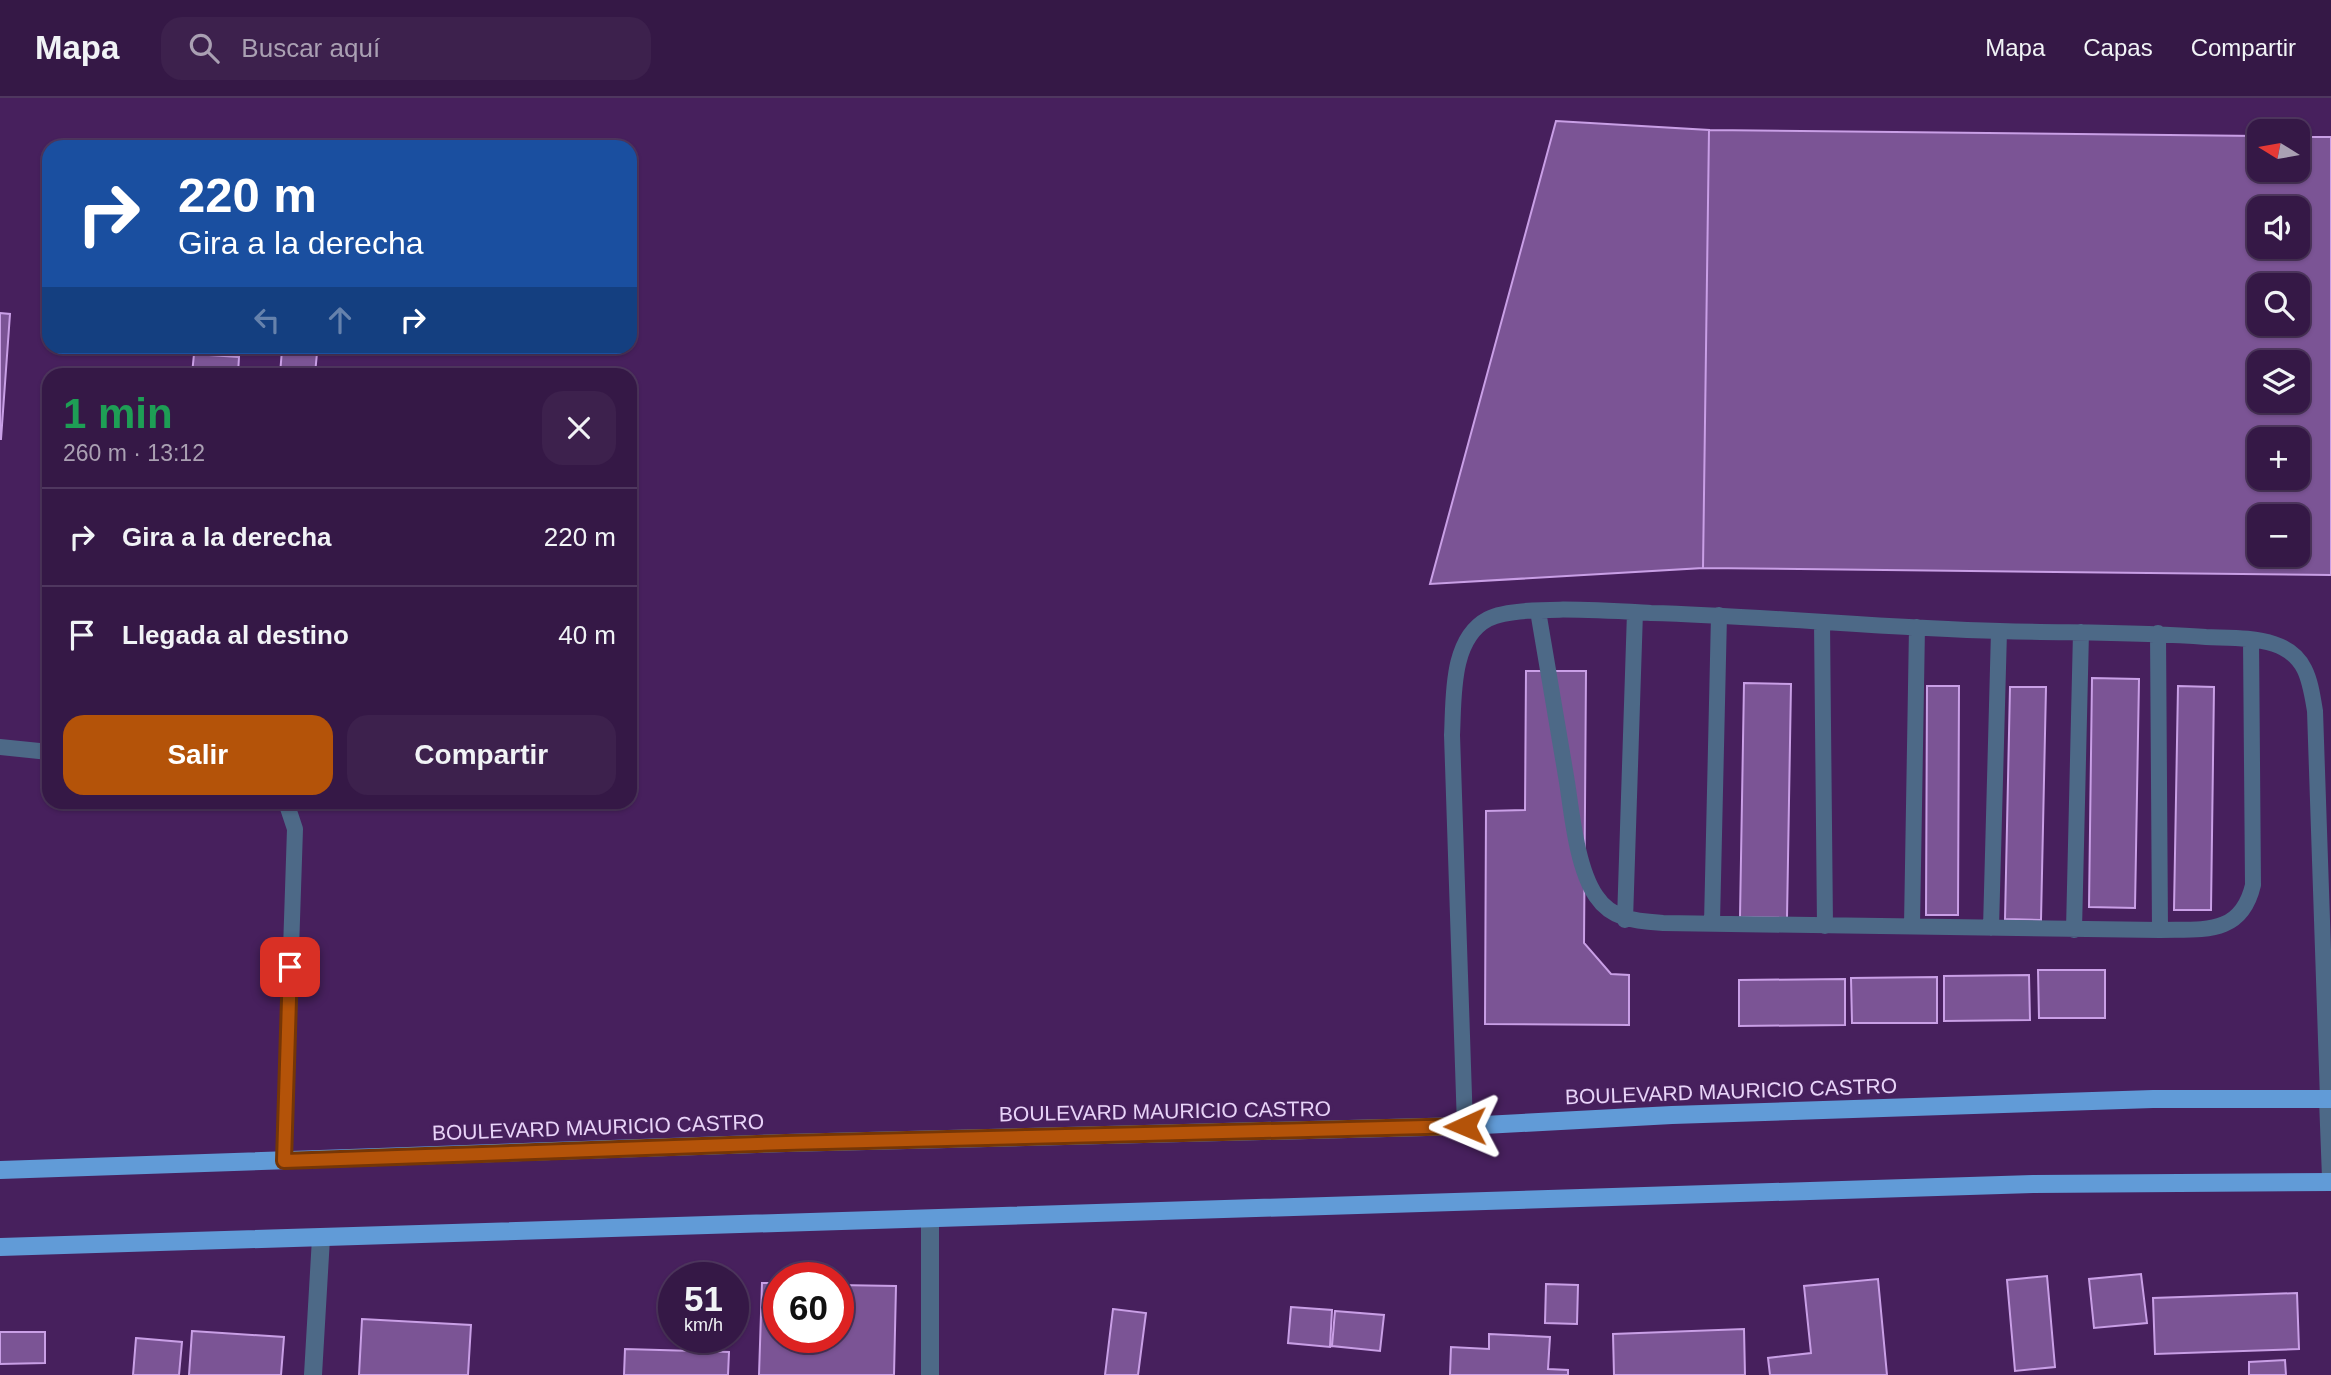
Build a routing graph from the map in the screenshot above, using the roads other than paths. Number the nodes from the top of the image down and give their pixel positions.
1 (1538, 611) junction
2 (1635, 612) junction
3 (1719, 615) junction
4 (1822, 622) junction
5 (1917, 627) junction
6 (1999, 631) junction
7 (2081, 632) junction
8 (2158, 633) junction
9 (2251, 640) junction
10 (0, 747) edge
11 (42, 751) edge
12 (288, 809) edge
13 (1625, 920) junction
14 (1712, 923) junction
15 (1825, 926) junction
16 (1912, 926) junction
17 (1991, 928) junction
18 (2074, 930) junction
19 (2160, 930) junction
20 (2329, 1099) edge
21 (1465, 1126) junction
22 (284, 1161) junction
23 (0, 1170) edge
24 (2331, 1180) edge
25 (930, 1220) junction
26 (321, 1238) junction
27 (0, 1247) edge
28 (313, 1375) edge
29 (930, 1375) edge

1 - 2 lane
1 - 13 lane
1 - 21 lane
2 - 3 lane
2 - 13 lane
3 - 4 lane
3 - 14 lane
4 - 5 lane
4 - 15 lane
5 - 6 lane
5 - 16 lane
6 - 7 lane
6 - 17 lane
7 - 8 lane
7 - 18 lane
8 - 9 lane
8 - 19 lane
9 - 19 lane
9 - 20 lane
10 - 11 lane
12 - 22 lane
13 - 14 lane
14 - 15 lane
15 - 16 lane
16 - 17 lane
17 - 18 lane
18 - 19 lane
20 - 21 main road, BOULEVARD MAURICIO CASTRO
20 - 24 street
21 - 22 main road, BOULEVARD MAURICIO CASTRO
22 - 23 main road, BOULEVARD MAURICIO CASTRO
24 - 25 main road
25 - 26 main road
25 - 29 street
26 - 27 main road
26 - 28 street

